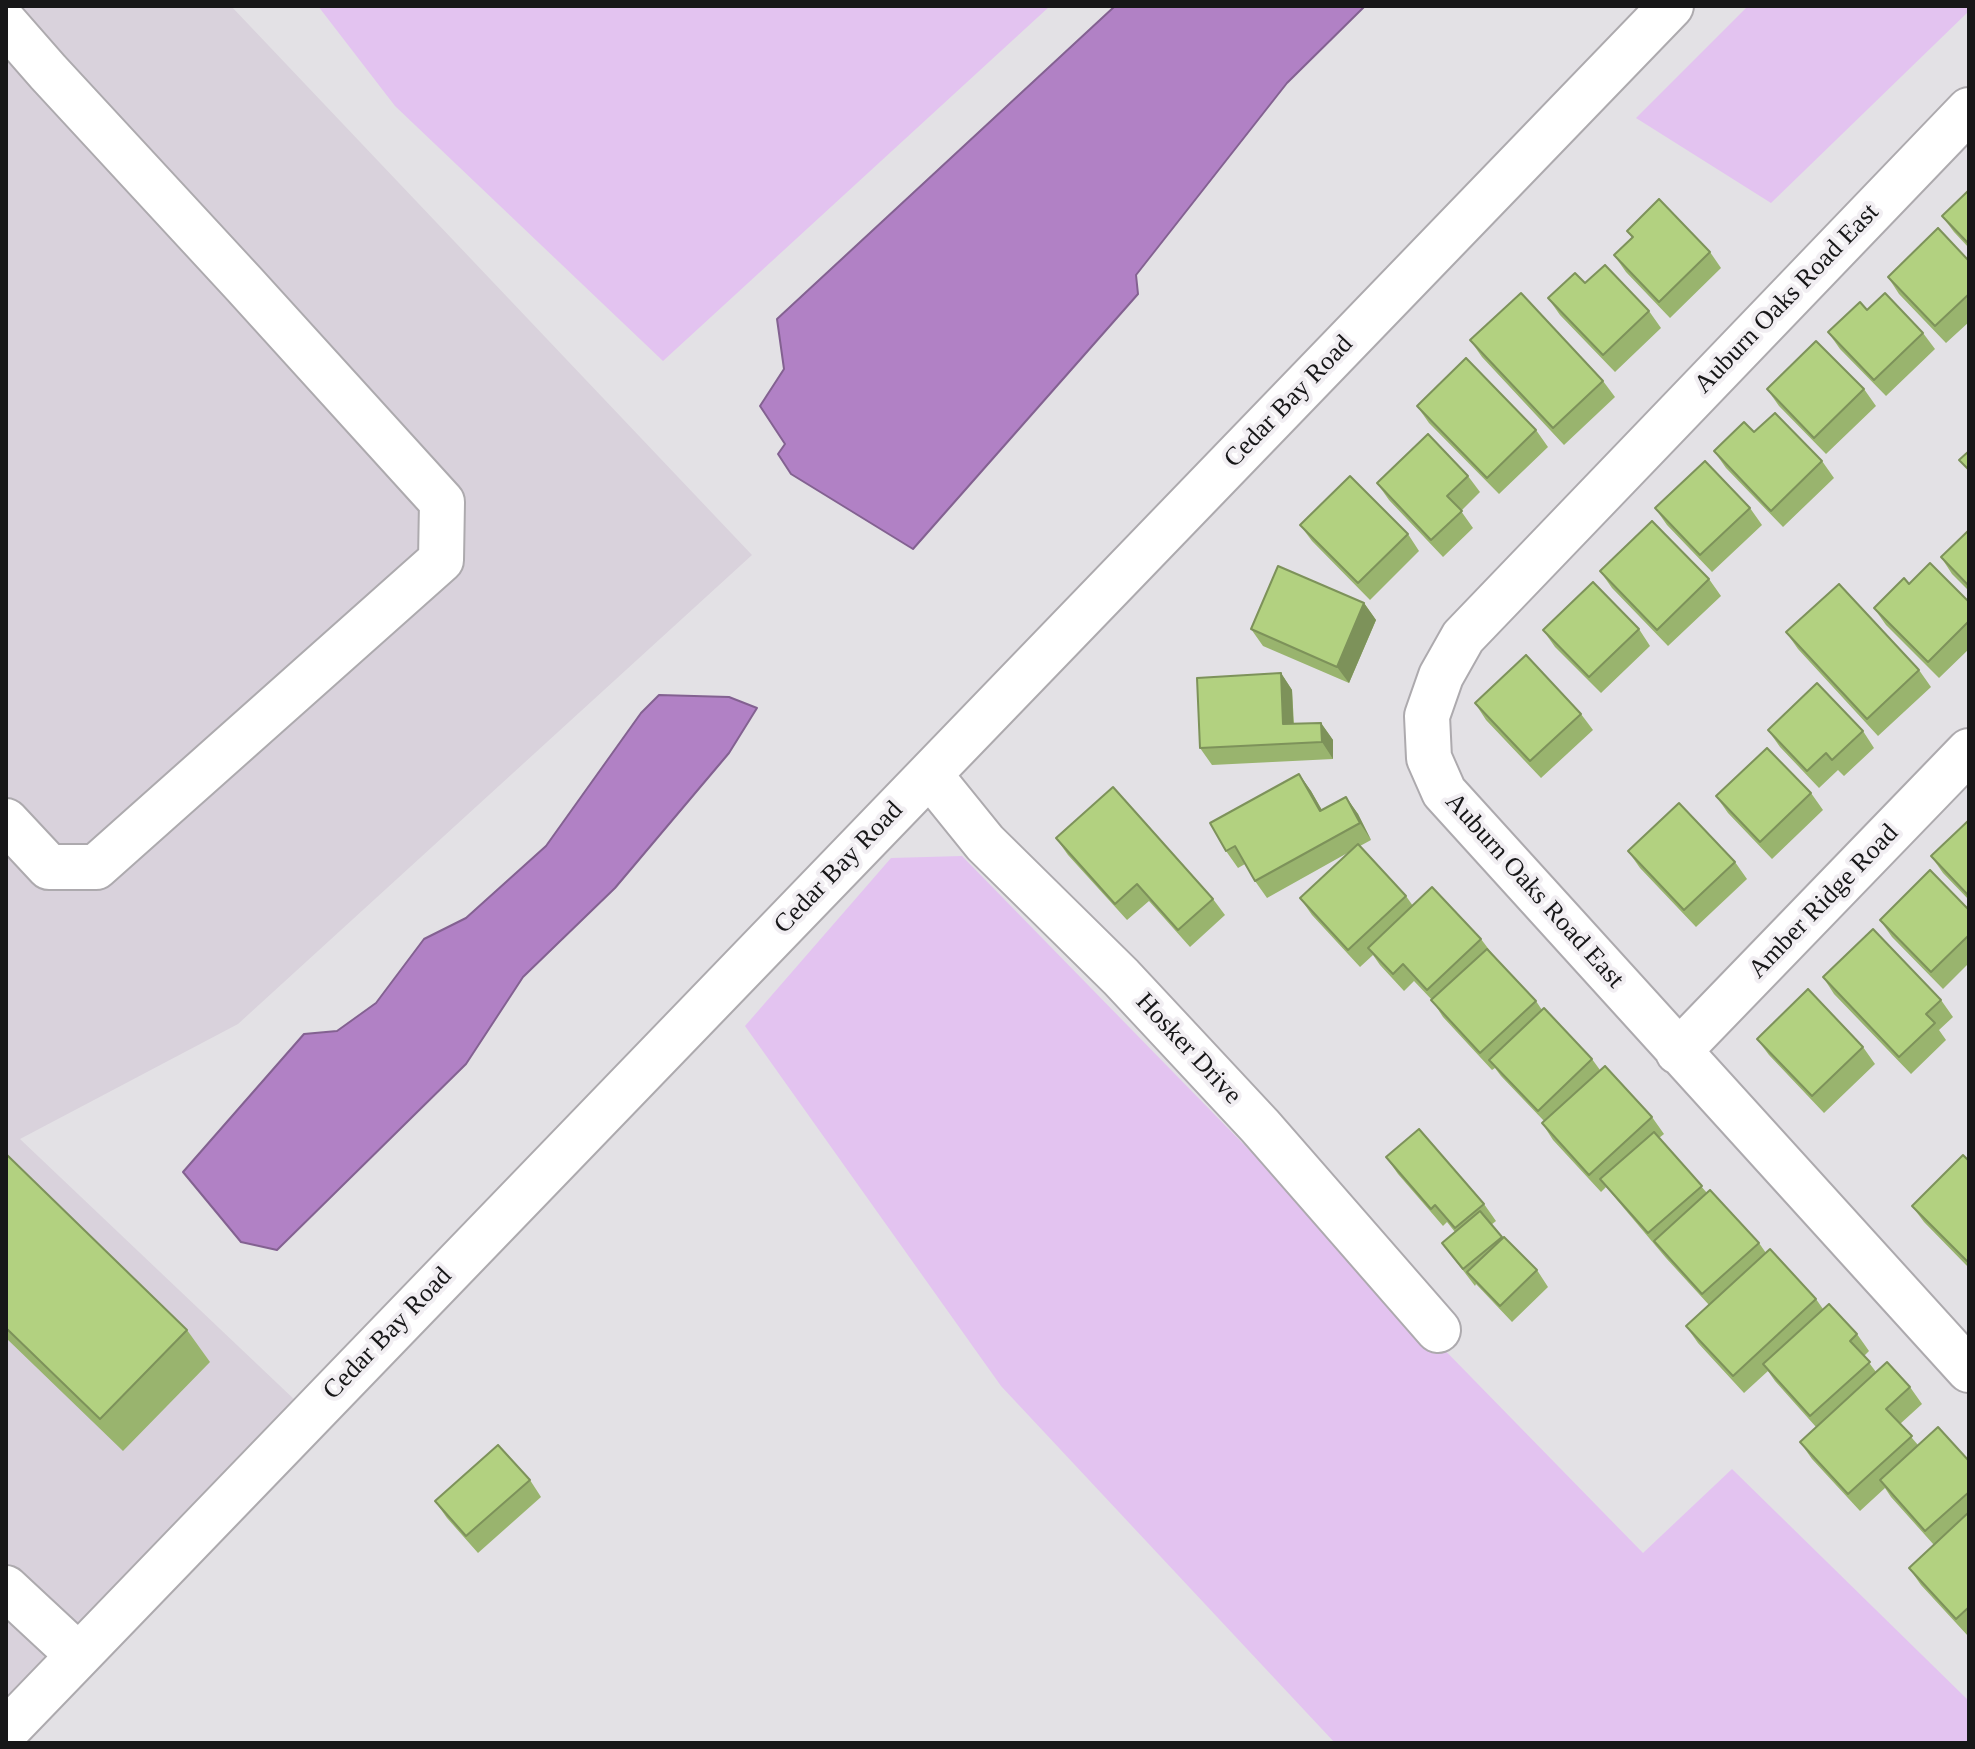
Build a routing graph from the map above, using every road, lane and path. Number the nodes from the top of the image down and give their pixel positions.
1 (1671, 6) edge
2 (6, 24) edge
3 (1969, 110) edge
4 (1969, 751) edge
5 (930, 775) junction
6 (6, 821) edge
7 (1678, 1052) junction
8 (1438, 1330) dead end
9 (1969, 1370) edge
10 (6, 1588) edge
11 (78, 1655) junction
12 (6, 1731) edge

1 - 5 street, Cedar Bay Road
2 - 6 street
3 - 7 street, Auburn Oaks Road East
4 - 7 street, Amber Ridge Road
5 - 8 street, Hosker Drive
5 - 11 street, Cedar Bay Road
7 - 9 street, Auburn Oaks Road East
10 - 11 street
11 - 12 street, Cedar Bay Road

